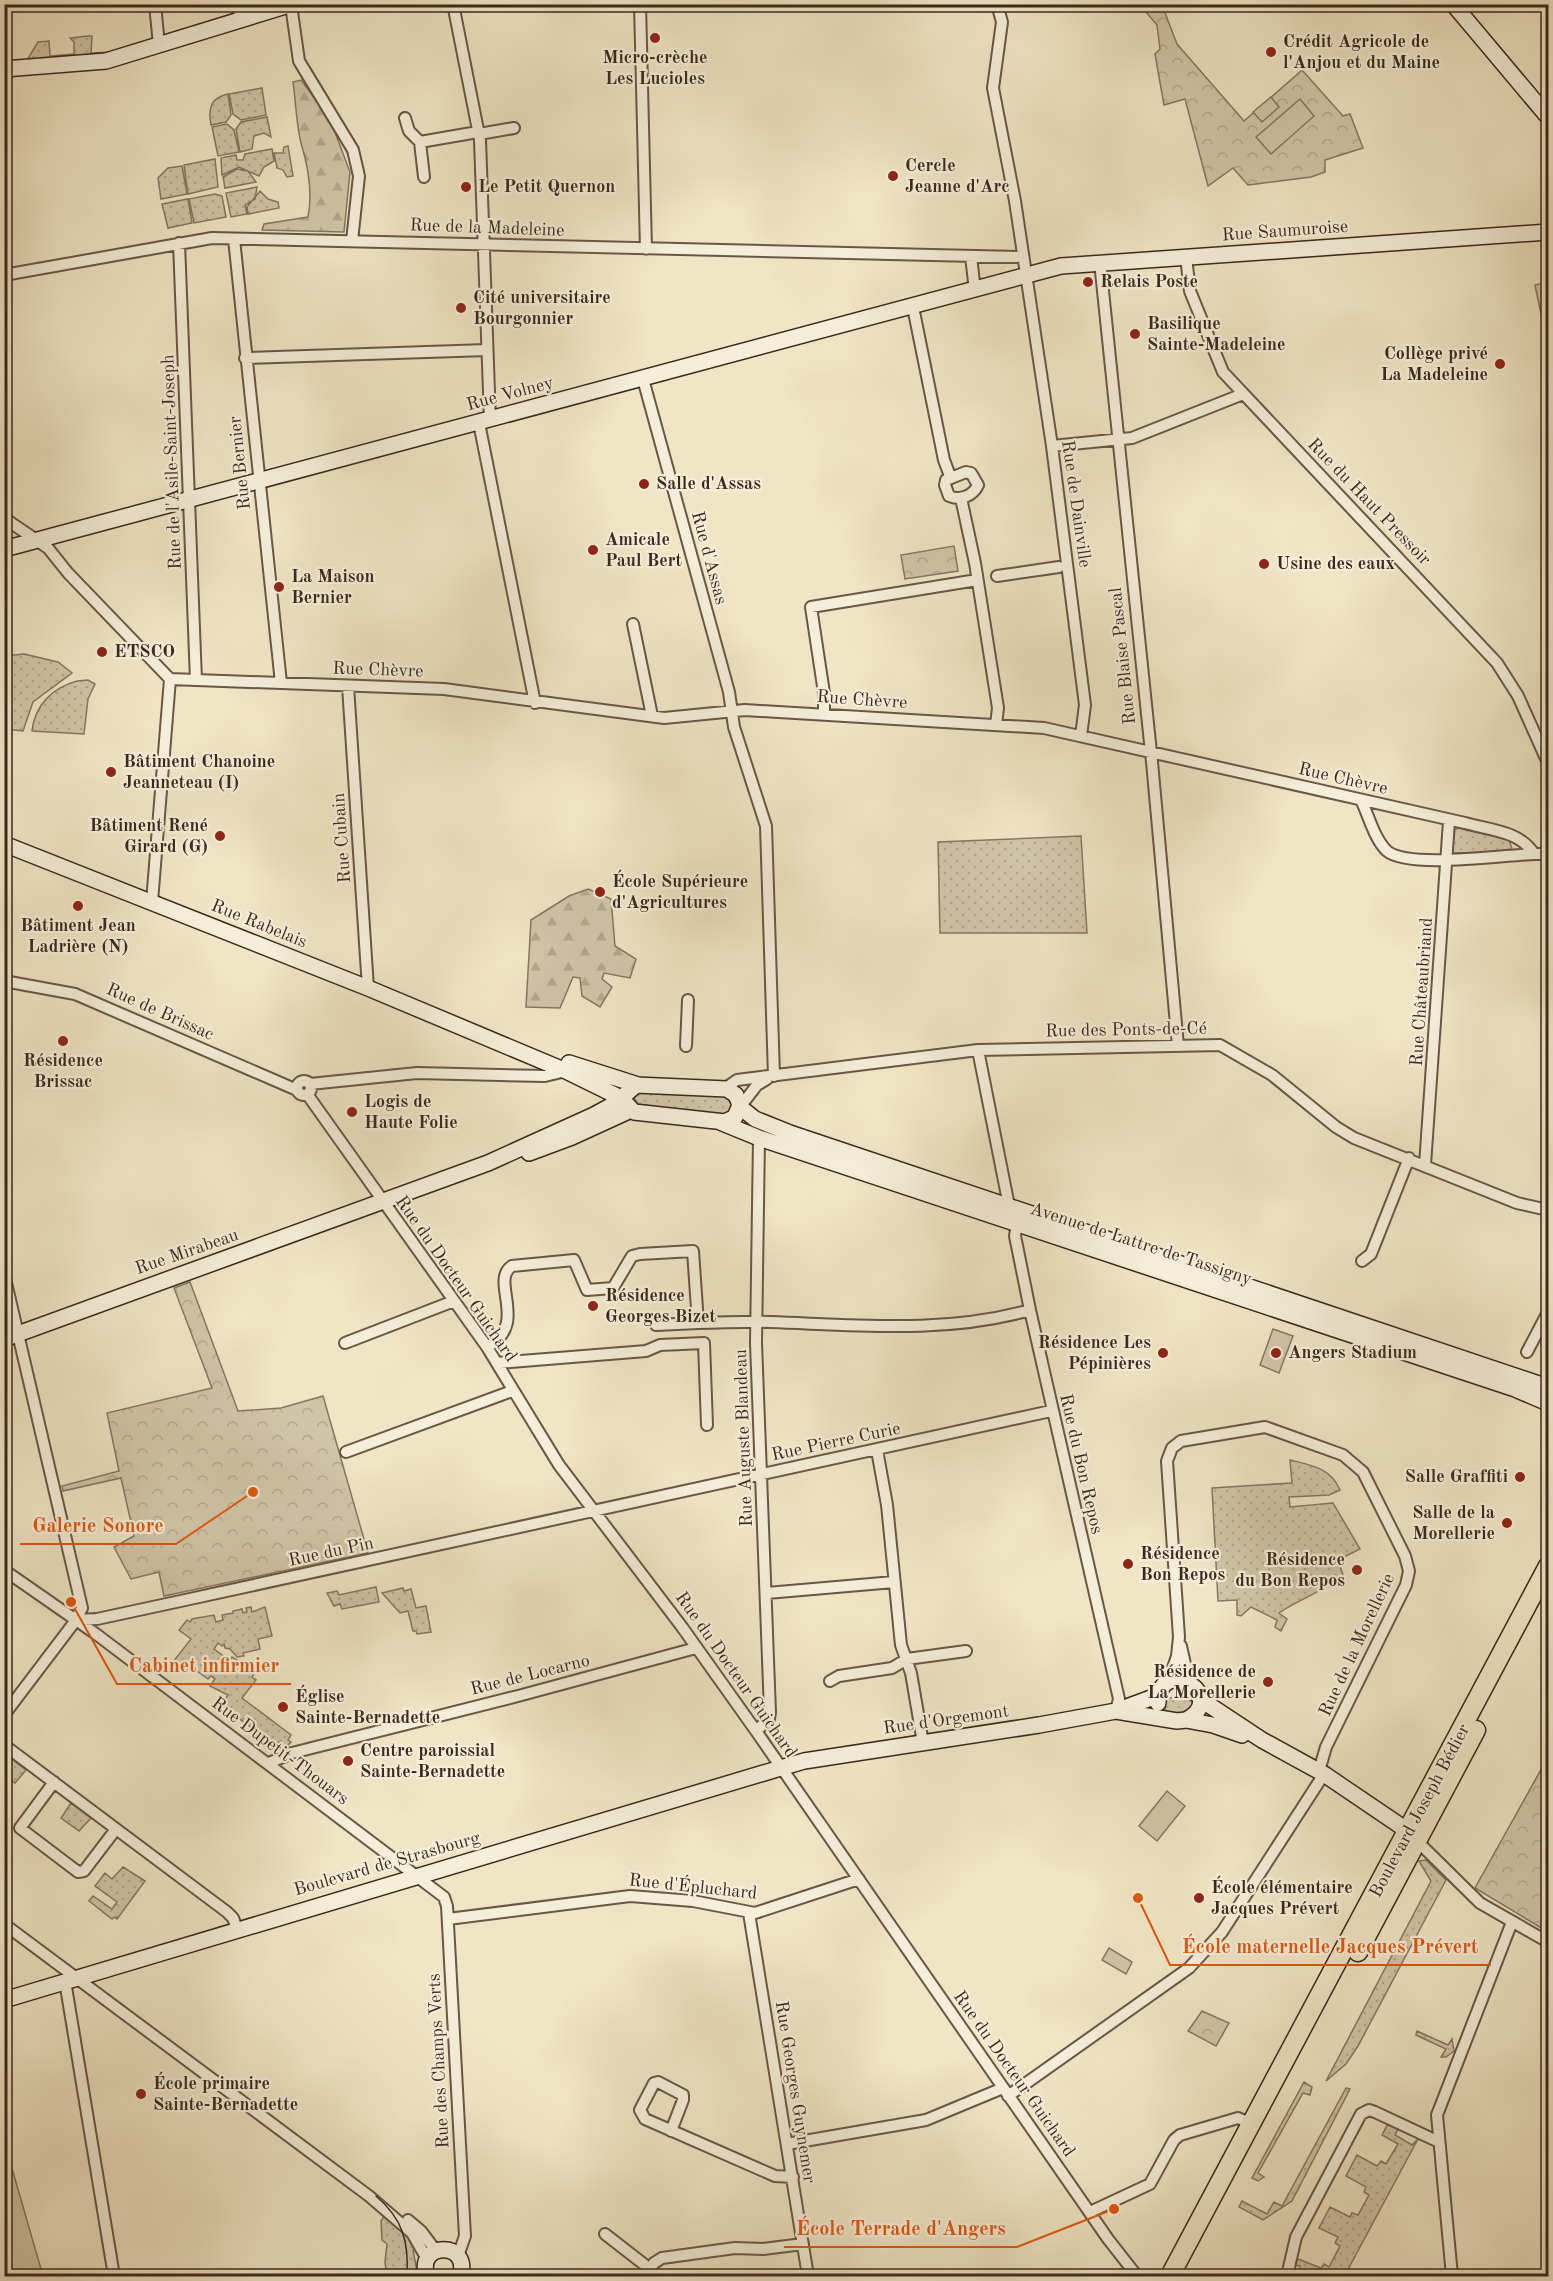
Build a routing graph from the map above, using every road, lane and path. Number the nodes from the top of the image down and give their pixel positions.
1 (155, 4) edge
2 (238, 4) edge
3 (453, 4) edge
4 (640, 4) edge
5 (997, 4) edge
6 (1453, 4) edge
7 (292, 5) edge
8 (241, 20) junction
9 (159, 45) junction
10 (4, 69) edge
11 (1548, 117) edge
12 (405, 118) dead end
13 (514, 128) dead end
14 (475, 133) junction
15 (420, 142) junction
16 (424, 177) dead end
17 (1548, 232) edge
18 (234, 239) junction
19 (352, 241) junction
20 (179, 243) junction
21 (483, 245) junction
22 (646, 249) junction
23 (971, 256) junction
24 (1023, 257) junction
25 (1186, 257) junction
26 (1100, 262) junction
27 (4, 275) edge
28 (1026, 277) junction
29 (975, 291) junction
30 (913, 307) junction
31 (487, 350) junction
32 (245, 358) junction
33 (643, 379) junction
34 (1243, 394) junction
35 (484, 422) junction
36 (1117, 438) junction
37 (1052, 446) junction
38 (950, 476) junction
39 (261, 482) junction
40 (961, 498) junction
41 (189, 501) junction
42 (4, 518) edge
43 (38, 541) junction
44 (4, 549) edge
45 (1059, 567) dead end
46 (997, 576) dead end
47 (977, 580) junction
48 (633, 624) dead end
49 (170, 679) junction
50 (196, 680) junction
51 (280, 683) junction
52 (348, 686) junction
53 (535, 703) junction
54 (731, 711) junction
55 (824, 714) junction
56 (652, 716) junction
57 (996, 725) junction
58 (1081, 736) junction
59 (1150, 752) junction
60 (1548, 763) edge
61 (1362, 802) junction
62 (1449, 821) junction
63 (4, 844) edge
64 (1534, 854) junction
65 (1548, 854) edge
66 (1447, 859) junction
67 (152, 902) junction
68 (4, 981) edge
69 (368, 988) junction
70 (688, 1000) dead end
71 (498, 1042) junction
72 (686, 1046) dead end
73 (1178, 1046) junction
74 (978, 1050) junction
75 (539, 1060) junction
76 (566, 1071) junction
77 (592, 1071) junction
78 (535, 1076) junction
79 (773, 1076) junction
80 (638, 1085) junction
81 (724, 1089) junction
82 (305, 1090) junction
83 (626, 1104) junction
84 (740, 1107) junction
85 (720, 1122) junction
86 (759, 1138) junction
87 (1408, 1158) junction
88 (1425, 1165) junction
89 (383, 1202) junction
90 (1007, 1207) junction
91 (1548, 1210) edge
92 (1017, 1223) junction
93 (1362, 1261) dead end
94 (4, 1274) edge
95 (454, 1301) junction
96 (1030, 1310) junction
97 (1548, 1312) edge
98 (698, 1323) junction
99 (758, 1323) junction
100 (656, 1325) dead end
101 (11, 1336) edge
102 (345, 1343) dead end
103 (487, 1347) junction
104 (1527, 1352) dead end
105 (497, 1363) junction
106 (1548, 1387) edge
107 (512, 1391) junction
108 (1548, 1403) edge
109 (1051, 1411) junction
110 (707, 1425) dead end
111 (878, 1450) junction
112 (346, 1452) dead end
113 (763, 1474) junction
114 (592, 1511) junction
115 (1548, 1566) edge
116 (4, 1570) edge
117 (894, 1582) junction
118 (1548, 1590) edge
119 (767, 1593) junction
120 (76, 1620) junction
121 (1179, 1637) junction
122 (696, 1648) junction
123 (966, 1651) dead end
124 (907, 1659) junction
125 (830, 1681) dead end
126 (1189, 1682) junction
127 (1164, 1689) junction
128 (1200, 1699) junction
129 (1116, 1711) junction
130 (4, 1715) edge
131 (1167, 1718) junction
132 (1186, 1720) junction
133 (756, 1731) junction
134 (1262, 1740) junction
135 (923, 1743) junction
136 (4, 1745) edge
137 (1326, 1748) junction
138 (1300, 1761) junction
139 (269, 1763) junction
140 (781, 1768) junction
141 (1321, 1772) junction
142 (54, 1782) junction
143 (116, 1829) junction
144 (1413, 1837) junction
145 (418, 1876) junction
146 (859, 1879) junction
147 (749, 1913) junction
148 (4, 1918) edge
149 (448, 1918) junction
150 (1512, 1922) junction
151 (4, 1924) edge
152 (237, 1929) junction
153 (1548, 1942) edge
154 (73, 1978) junction
155 (4, 2000) edge
156 (1005, 2092) junction
157 (1252, 2124) junction
158 (670, 2131) junction
159 (1439, 2142) junction
160 (787, 2144) junction
161 (792, 2177) junction
162 (1090, 2212) junction
163 (605, 2234) dead end
164 (803, 2244) junction
165 (432, 2255) junction
166 (458, 2256) junction
167 (647, 2273) edge
168 (114, 2277) edge
169 (427, 2277) edge
170 (460, 2277) edge
171 (808, 2277) edge
172 (1137, 2277) edge
173 (1170, 2277) edge
174 (1183, 2277) edge
175 (1287, 2277) edge
176 (1452, 2277) edge

1 - 9 street
2 - 8 street
3 - 14 street
4 - 22 street
5 - 24 street, Rue de Dainville
6 - 11 street
7 - 8 street
7 - 19 street
8 - 9 street
9 - 10 street
12 - 15 street
13 - 14 street
14 - 15 street
14 - 21 street
15 - 16 street
17 - 25 street, Rue Saumuroise
18 - 19 street, Rue de la Madeleine
18 - 20 street, Rue de la Madeleine
18 - 32 street, Rue Bernier
19 - 21 street, Rue de la Madeleine
20 - 27 street, Rue de la Madeleine
20 - 41 street, Rue de l'Asile-Saint-Joseph
21 - 22 street, Rue de la Madeleine
21 - 31 street
22 - 23 street, Rue de la Madeleine
23 - 24 street, Rue de la Madeleine
23 - 29 street
24 - 28 street, Rue de Dainville
25 - 26 street, Rue Saumuroise
25 - 34 street, Rue du Haut Pressoir
26 - 28 street, Rue Saumuroise
26 - 36 street, Rue Blaise Pascal
28 - 29 street, Rue Volney
28 - 37 street, Rue de Dainville
29 - 30 street, Rue Volney
30 - 33 street, Rue Volney
30 - 38 street
31 - 32 street
31 - 35 street
32 - 39 street, Rue Bernier
33 - 35 street, Rue Volney
33 - 54 street, Rue d'Assas
34 - 36 street
34 - 60 street, Rue du Haut Pressoir
35 - 39 street, Rue Volney
35 - 53 street
36 - 37 street
36 - 59 street, Rue Blaise Pascal
37 - 58 street, Rue de Dainville
38 - 40 street
38 - 40 street
39 - 41 street, Rue Volney
39 - 51 street, Rue Bernier
40 - 47 street
41 - 43 street, Rue Volney
41 - 50 street, Rue de l'Asile-Saint-Joseph
42 - 43 street
43 - 44 street, Rue Volney
43 - 49 street
45 - 46 street
47 - 55 street
47 - 57 street
48 - 56 street
49 - 50 street, Rue Chèvre
49 - 67 street
50 - 51 street, Rue Chèvre
51 - 52 street, Rue Chèvre
52 - 53 street, Rue Chèvre
52 - 69 street, Rue Cubain
53 - 56 street, Rue Chèvre
54 - 55 street, Rue Chèvre
54 - 56 street, Rue Chèvre
54 - 79 street, Rue d'Assas
55 - 57 street, Rue Chèvre
57 - 58 street, Rue Chèvre
58 - 59 street, Rue Chèvre
59 - 61 street, Rue Chèvre
59 - 73 street, Rue Blaise Pascal
61 - 62 street, Rue Chèvre
61 - 66 street
62 - 64 street, Rue Chèvre
62 - 66 street, Rue Châteaubriand
63 - 67 street, Rue Rabelais
64 - 65 street
64 - 66 street
66 - 88 street, Rue Châteaubriand
67 - 69 street, Rue Rabelais
68 - 82 street, Rue de Brissac
69 - 71 street, Rue Rabelais
70 - 72 street
71 - 75 street, Rue Rabelais
71 - 77 street, Rue Rabelais
73 - 74 street, Rue des Ponts-de-Cé
73 - 87 street, Rue des Ponts-de-Cé
74 - 79 street, Rue des Ponts-de-Cé
74 - 90 street
75 - 76 street, Rue Rabelais
75 - 78 street
76 - 77 street, Rue Rabelais
76 - 78 street, Rue de Brissac
76 - 83 street, Rue Rabelais
77 - 80 street, Rue Rabelais
78 - 82 street, Rue de Brissac
79 - 81 street, Rue des Ponts-de-Cé
79 - 84 street
80 - 81 street, Rue Rabelais
80 - 83 street, Rue Mirabeau
81 - 84 street, Avenue de Lattre de Tassigny
82 - 89 street, Rue du Docteur Guichard
83 - 85 street, Rue Rabelais
83 - 89 street, Rue Mirabeau
84 - 85 street
84 - 90 street, Avenue de Lattre de Tassigny
85 - 86 street, Avenue de Lattre de Tassigny
86 - 92 street, Avenue de Lattre de Tassigny
86 - 99 street, Rue Auguste Blandeau
87 - 88 street, Rue des Ponts-de-Cé
87 - 93 street
88 - 91 street, Rue des Ponts-de-Cé
89 - 95 street, Rue du Docteur Guichard
89 - 101 street, Rue Mirabeau
90 - 106 street, Avenue de Lattre de Tassigny
92 - 96 street, Rue du Bon Repos
92 - 108 street, Avenue de Lattre de Tassigny
94 - 101 street
95 - 102 street
95 - 103 street, Rue du Docteur Guichard
96 - 99 street
96 - 109 street, Rue du Bon Repos
97 - 104 street
98 - 99 street
98 - 100 street
98 - 103 street
99 - 113 street, Rue Auguste Blandeau
101 - 120 street
103 - 105 street, Rue du Docteur Guichard
105 - 107 street, Rue du Docteur Guichard
105 - 110 street
107 - 112 street
107 - 114 street, Rue du Docteur Guichard
109 - 111 street, Rue Pierre Curie
109 - 129 street, Rue du Bon Repos
111 - 113 street, Rue Pierre Curie
111 - 117 street
113 - 114 street, Rue Pierre Curie
113 - 119 street, Rue Auguste Blandeau
114 - 120 street, Rue du Pin
114 - 122 street, Rue du Docteur Guichard
115 - 144 main road, Boulevard Joseph Bédier
116 - 120 street, Rue Dupetit-Thouars
117 - 119 street
117 - 124 street
118 - 144 main road, Boulevard Joseph Bédier
119 - 133 street, Rue Auguste Blandeau
120 - 130 street
120 - 139 street, Rue Dupetit-Thouars
121 - 126 street
121 - 127 street
121 - 137 street, Rue de la Morellerie
122 - 133 street, Rue du Docteur Guichard
122 - 139 street, Rue de Locarno
123 - 124 street
124 - 125 street
124 - 135 street
126 - 127 street, Rue d'Orgemont
126 - 128 street, Rue d'Orgemont
127 - 129 street, Rue d'Orgemont
127 - 131 street
128 - 132 street
128 - 134 street, Rue d'Orgemont
129 - 131 street, Rue d'Orgemont
129 - 135 street, Rue d'Orgemont
131 - 132 street, Rue d'Orgemont
132 - 134 street, Rue d'Orgemont
133 - 140 street, Rue du Docteur Guichard
134 - 138 street, Rue d'Orgemont
135 - 140 street, Rue d'Orgemont
136 - 142 street
137 - 138 street
137 - 141 street, Rue de la Morellerie
138 - 141 street, Rue d'Orgemont
139 - 145 street, Rue Dupetit-Thouars
140 - 145 street, Boulevard de Strasbourg
140 - 146 street, Rue du Docteur Guichard
141 - 144 street, Rue d'Orgemont
141 - 156 street, Rue de la Morellerie
142 - 143 street
142 - 143 street
143 - 152 street
144 - 150 street
144 - 157 main road, Boulevard Joseph Bédier
144 - 174 main road, Boulevard Joseph Bédier
145 - 149 street, Rue des Champs Verts
145 - 152 street, Boulevard de Strasbourg
146 - 147 street, Rue d'Épluchard
146 - 156 street, Rue du Docteur Guichard
147 - 149 street, Rue d'Épluchard
147 - 160 street, Rue Georges Guynemer
148 - 154 street
149 - 166 street, Rue des Champs Verts
150 - 153 street
150 - 159 street
151 - 154 street
152 - 154 street, Boulevard de Strasbourg
154 - 155 street, Boulevard de Strasbourg
154 - 165 street
154 - 168 street
156 - 160 street, Rue de la Morellerie
156 - 162 street, Rue du Docteur Guichard
157 - 162 street
157 - 173 main road, Boulevard Joseph Bédier
158 - 158 street
158 - 161 street
159 - 175 street
159 - 176 street
160 - 161 street, Rue Georges Guynemer
161 - 164 street, Rue Georges Guynemer
162 - 172 street, Rue du Docteur Guichard
163 - 167 street
164 - 167 street
164 - 171 street, Rue Georges Guynemer
165 - 166 street
165 - 169 street
166 - 170 street

